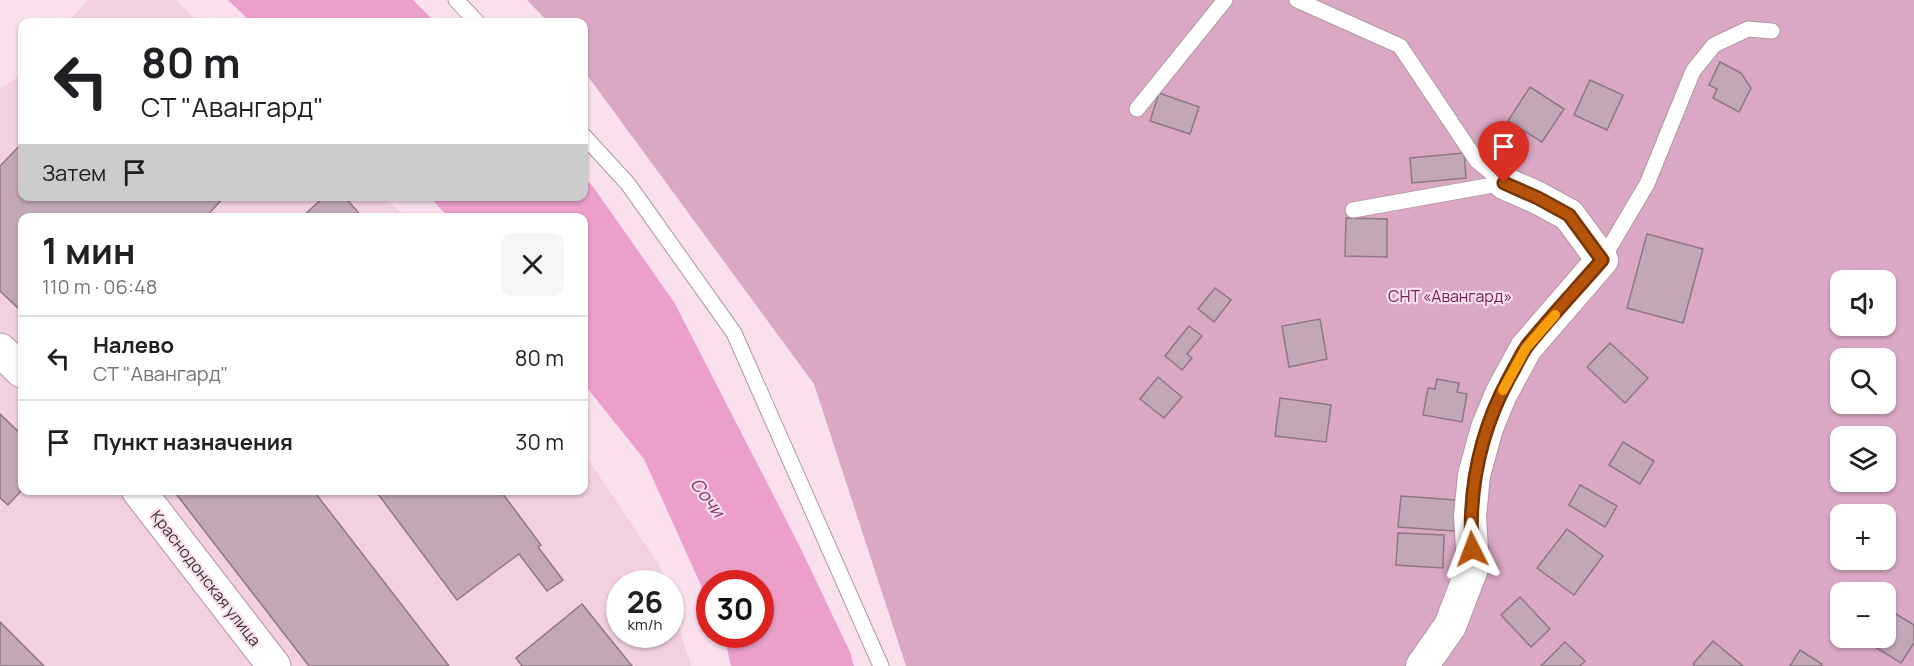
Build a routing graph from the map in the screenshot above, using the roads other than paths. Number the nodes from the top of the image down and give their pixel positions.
1 (456, 0) edge
2 (1225, 0) edge
3 (1297, 0) edge
4 (473, 18) edge
5 (1772, 31) dead end
6 (1137, 109) dead end
7 (588, 140) edge
8 (1504, 183) junction
9 (1353, 210) dead end
10 (1602, 260) junction
11 (0, 350) edge
12 (18, 367) edge
13 (142, 495) edge
14 (274, 666) edge
15 (881, 666) edge
16 (1422, 666) edge

1 - 4 lane
2 - 6 lane
3 - 8 lane
5 - 10 lane
7 - 15 lane
8 - 9 lane
8 - 10 street
10 - 16 street
11 - 12 street
13 - 14 street, Краснодонская улица

